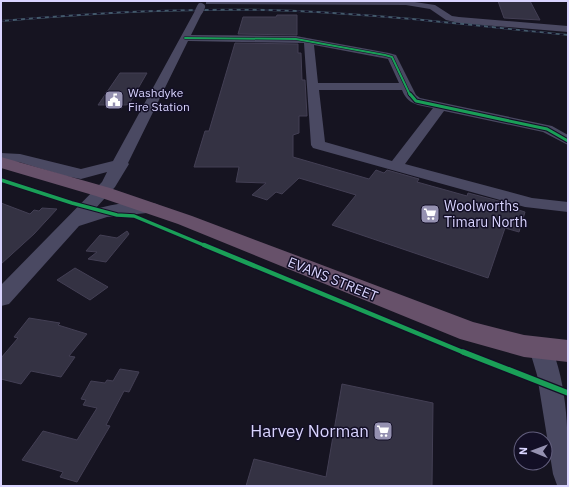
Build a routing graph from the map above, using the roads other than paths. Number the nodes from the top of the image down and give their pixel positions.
1 (211, 2) edge
2 (568, 29) edge
3 (185, 38) junction
4 (309, 41) junction
5 (313, 86) junction
6 (405, 86) junction
7 (441, 106) junction
8 (568, 141) edge
9 (1, 157) edge
10 (1, 162) edge
11 (120, 164) junction
12 (396, 166) junction
13 (103, 192) junction
14 (568, 207) edge
15 (151, 208) junction
16 (71, 224) junction
17 (1, 298) edge
18 (541, 348) junction
19 (568, 351) edge
20 (568, 474) edge

1 - 2 street
1 - 3 street
3 - 4 street
3 - 11 street
4 - 5 street
4 - 6 street
5 - 6 street
5 - 12 street
6 - 7 street
7 - 8 street
7 - 12 street
9 - 11 street
10 - 13 highway, EVANS STREET
11 - 13 street
12 - 14 street
13 - 15 highway, EVANS STREET
13 - 16 street
15 - 16 street
15 - 18 highway, EVANS STREET
16 - 17 street
18 - 19 highway, EVANS STREET
18 - 20 street

